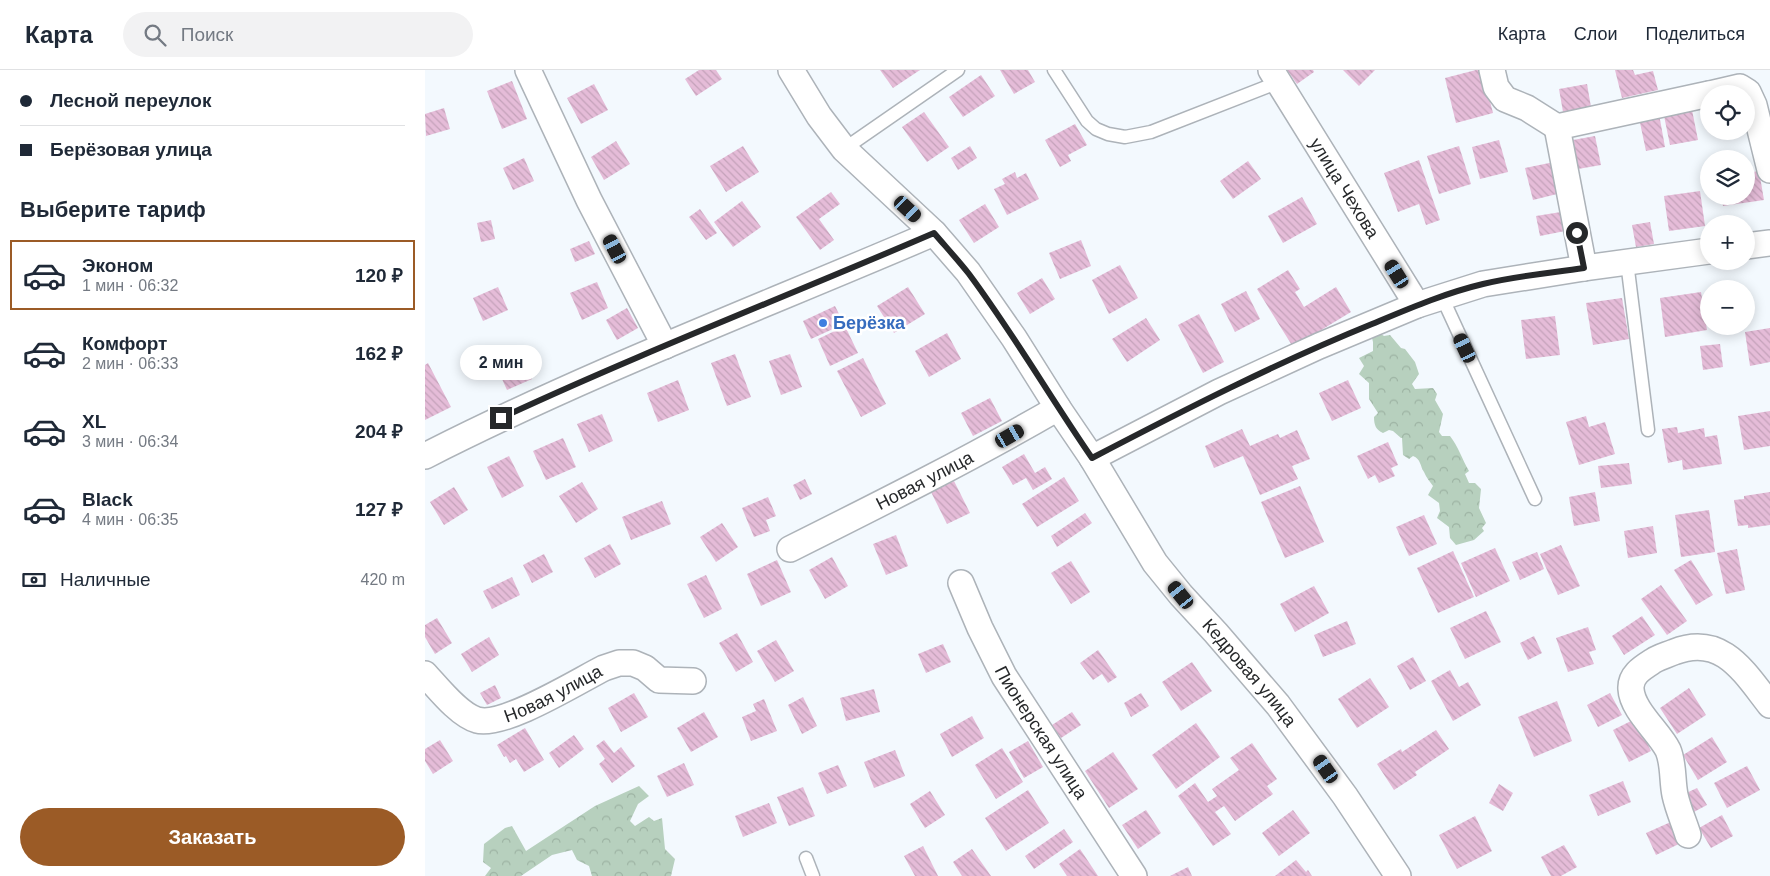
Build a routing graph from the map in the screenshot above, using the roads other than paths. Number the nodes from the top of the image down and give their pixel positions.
1 (528, 70) edge
2 (791, 70) edge
3 (958, 70) edge
4 (1054, 70) edge
5 (1491, 70) edge
6 (1275, 76) edge
7 (1700, 96) edge
8 (1755, 109) edge
9 (1557, 127) junction
10 (844, 149) junction
11 (1770, 170) edge
12 (934, 233) junction
13 (1770, 243) edge
14 (1755, 245) edge
15 (1700, 252) edge
16 (1627, 262) junction
17 (1584, 268) junction
18 (1442, 297) junction
19 (1417, 306) junction
20 (665, 346) junction
21 (1058, 408) junction
22 (1648, 430) dead end
23 (425, 456) edge
24 (1092, 458) junction
25 (1535, 499) dead end
26 (790, 549) dead end
27 (961, 583) dead end
28 (425, 674) edge
29 (693, 681) dead end
30 (1770, 705) edge
31 (1688, 835) dead end
32 (807, 858) dead end
33 (813, 876) edge
34 (1134, 876) edge
35 (1398, 876) edge

1 - 20 street
2 - 10 street, Кедровая улица
3 - 10 lane
4 - 6 lane
5 - 9 street
6 - 19 street, улица Чехова
7 - 9 street
8 - 11 street
9 - 17 street
10 - 12 street, Кедровая улица
12 - 20 street
12 - 21 street, Кедровая улица
13 - 14 street
15 - 16 street
16 - 17 street
16 - 22 lane
17 - 18 street
18 - 19 street
18 - 25 lane
19 - 24 street
20 - 23 street
21 - 24 street, Кедровая улица
21 - 26 street, Новая улица
24 - 35 street, Кедровая улица
27 - 34 street, Пионерская улица
28 - 29 street, Новая улица
30 - 31 street
32 - 33 lane

